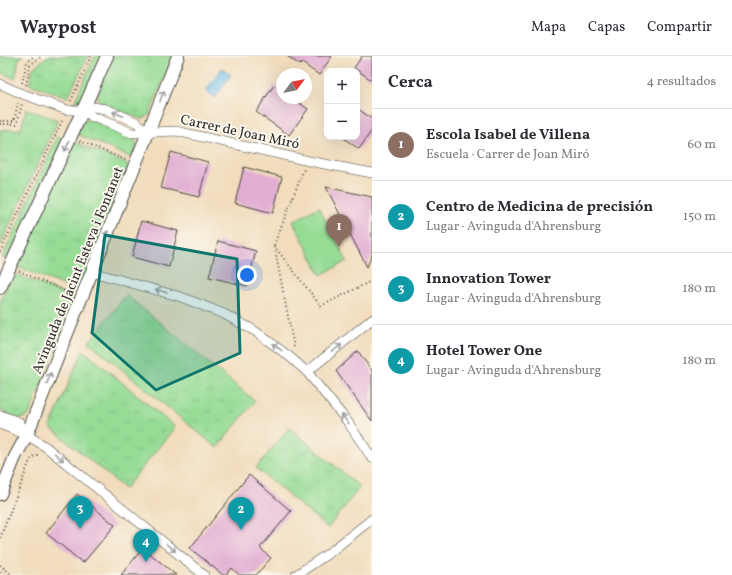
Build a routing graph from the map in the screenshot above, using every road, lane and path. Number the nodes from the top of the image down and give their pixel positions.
1 (91, 56) edge
2 (107, 56) edge
3 (178, 56) edge
4 (0, 84) edge
5 (67, 110) junction
6 (83, 110) junction
7 (148, 132) junction
8 (76, 139) dead end
9 (131, 162) dead end
10 (305, 167) dead end
11 (372, 173) edge
12 (274, 245) junction
13 (0, 252) edge
14 (18, 271) dead end
15 (92, 272) junction
16 (368, 282) dead end
17 (0, 288) edge
18 (75, 295) dead end
19 (372, 319) edge
20 (290, 357) junction
21 (307, 372) junction
22 (35, 414) junction
23 (0, 415) edge
24 (19, 422) junction
25 (0, 424) edge
26 (27, 435) junction
27 (41, 455) dead end
28 (370, 455) edge
29 (0, 494) edge
30 (372, 518) edge
31 (0, 538) edge
32 (0, 565) edge
33 (0, 572) edge
34 (4, 575) edge
35 (12, 575) edge
36 (204, 575) edge
37 (296, 575) edge

1 - 5 path
2 - 6 street
7 -> 3 street, Avinguda de Jacint Esteva i Fontanet
4 - 5 street
5 - 6 street
5 - 13 path
6 - 7 street
6 -> 17 street
7 - 11 street, Carrer de Joan Miró
15 -> 7 street, Avinguda de Jacint Esteva i Fontanet
8 - 9 path
10 - 12 path
12 - 16 path
12 - 20 path
14 - 18 path
20 -> 15 street
22 -> 15 street, Avinguda de Jacint Esteva i Fontanet
21 -> 19 street
20 - 21 street
28 -> 21 street
22 - 24 street
22 - 26 street, Avinguda de Jacint Esteva i Fontanet
23 - 24 street
24 - 26 street
25 - 26 street
26 - 29 street, Avinguda de Jacint Esteva i Fontanet
26 -> 36 street
27 - 31 path
30 - 37 street
32 - 35 path
33 - 34 path

